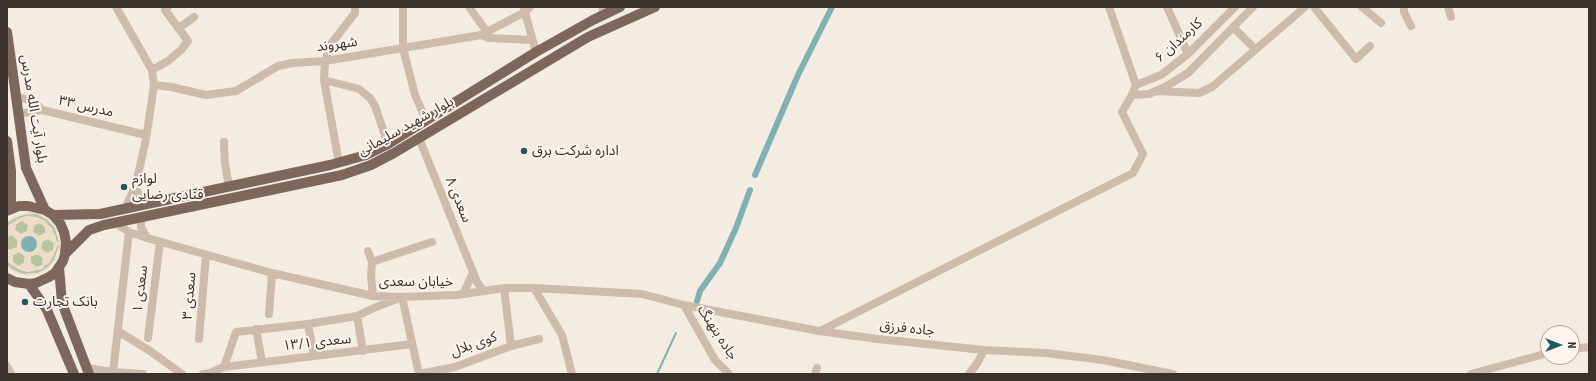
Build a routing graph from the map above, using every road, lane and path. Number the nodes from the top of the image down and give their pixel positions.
1 (116, 7) edge
2 (168, 7) edge
3 (355, 7) edge
4 (404, 7) edge
5 (469, 7) edge
6 (620, 7) edge
7 (655, 7) edge
8 (1109, 7) edge
9 (1167, 7) edge
10 (1234, 7) edge
11 (1253, 7) edge
12 (1305, 7) edge
13 (1314, 7) edge
14 (1362, 7) edge
15 (1404, 7) edge
16 (1448, 7) edge
17 (526, 9) edge
18 (1226, 10) edge
19 (602, 11) edge
20 (194, 17) dead end
21 (1451, 17) dead end
22 (1381, 23) dead end
23 (1411, 26) dead end
24 (179, 28) junction
25 (1233, 28) junction
26 (7, 32) edge
27 (484, 33) junction
28 (532, 40) junction
29 (1370, 46) dead end
30 (402, 48) junction
31 (1256, 49) junction
32 (536, 52) junction
33 (1188, 54) junction
34 (325, 61) junction
35 (152, 70) junction
36 (324, 80) junction
37 (154, 85) junction
38 (1136, 85) junction
39 (1155, 91) junction
40 (1132, 95) junction
41 (16, 96) junction
42 (458, 100) junction
43 (42, 110) junction
44 (465, 110) junction
45 (19, 114) junction
46 (426, 120) junction
47 (146, 137) junction
48 (419, 138) junction
49 (7, 141) edge
50 (224, 142) dead end
51 (388, 144) junction
52 (339, 163) junction
53 (26, 168) junction
54 (11, 171) junction
55 (135, 187) junction
56 (229, 187) junction
57 (144, 205) junction
58 (8, 209) edge
59 (125, 209) junction
60 (49, 213) junction
61 (85, 215) junction
62 (141, 217) junction
63 (114, 222) junction
64 (89, 230) junction
65 (129, 232) junction
66 (148, 238) junction
67 (160, 242) junction
68 (432, 242) dead end
69 (368, 251) dead end
70 (65, 254) junction
71 (206, 255) junction
72 (372, 262) junction
73 (59, 267) junction
74 (272, 273) junction
75 (473, 273) junction
76 (7, 278) edge
77 (29, 284) junction
78 (504, 288) junction
79 (534, 288) junction
80 (483, 291) junction
81 (463, 294) junction
82 (642, 294) joint
83 (373, 296) junction
84 (402, 297) junction
85 (684, 305) junction
86 (269, 314) dead end
87 (357, 316) junction
88 (308, 324) junction
89 (256, 329) junction
90 (118, 331) junction
91 (819, 331) junction
92 (73, 334) junction
93 (148, 338) dead end
94 (60, 339) junction
95 (199, 339) dead end
96 (539, 339) dead end
97 (412, 344) junction
98 (510, 346) junction
99 (984, 350) junction
100 (363, 351) junction
101 (1540, 355) edge
102 (314, 356) junction
103 (262, 362) junction
104 (7, 366) edge
105 (224, 367) junction
106 (88, 371) edge
107 (113, 372) junction
108 (11, 374) edge
109 (74, 374) edge
110 (133, 374) edge
111 (143, 374) edge
112 (182, 374) edge
113 (208, 374) edge
114 (419, 374) edge
115 (572, 374) edge
116 (729, 374) edge
117 (969, 374) edge
118 (1172, 374) edge
119 (1471, 374) edge

1 - 35 street
2 - 24 street
3 - 34 street
4 - 30 street
5 - 27 street
6 - 19 main road, بلوار شهید سلیمانی
7 - 44 main road, بلوار شهید سلیمانی
8 - 38 street
9 - 33 street
10 - 18 street, کارمندان ۶
11 - 25 street
12 - 31 street
13 - 29 street
14 - 22 street
15 - 23 street
16 - 21 street
17 - 27 street, شهروند
17 - 28 street
18 - 33 street, کارمندان ۶
19 - 32 main road, بلوار شهید سلیمانی
20 - 24 street
24 - 35 street
25 - 31 street
25 - 39 street
26 - 41 main road, بلوار آیت الله مدرس
27 - 28 street
27 - 30 street, شهروند
28 - 32 street
30 - 34 street, شهروند
30 - 46 street
31 - 39 street
32 - 42 main road, بلوار شهید سلیمانی
33 - 38 street, کارمندان ۶
34 - 36 street
34 - 37 street, شهروند
35 - 37 street
36 - 51 street
36 - 52 street
37 - 47 street
38 - 40 street
39 - 40 street
40 - 91 street
41 - 43 street
41 - 45 main road, بلوار آیت الله مدرس
42 - 44 main road
42 - 46 main road, بلوار شهید سلیمانی
43 - 45 street, مدرس ۳۳
43 - 47 street, مدرس ۳۳
44 - 48 main road, بلوار شهید سلیمانی
45 - 53 main road, بلوار آیت الله مدرس
46 - 51 main road, بلوار شهید سلیمانی
47 - 55 street
48 - 62 main road, بلوار شهید سلیمانی
48 - 75 street, سعدی ۸
49 - 54 main road
50 - 56 street
51 - 52 main road, بلوار شهید سلیمانی
52 - 56 main road, بلوار شهید سلیمانی
53 - 54 main road
53 - 60 main road, بلوار آیت الله مدرس
54 - 58 main road
55 - 57 street
55 - 59 street
56 - 57 main road, بلوار شهید سلیمانی
57 - 59 main road, بلوار شهید سلیمانی
58 - 60 main road, بلوار شهید سلیمانی
59 - 61 main road, بلوار شهید سلیمانی
60 - 61 main road, بلوار شهید سلیمانی
60 - 70 main road, بلوار آیت الله مدرس
61 - 64 main road
62 - 63 main road, بلوار شهید سلیمانی
62 - 66 street
63 - 64 main road, بلوار شهید سلیمانی
63 - 65 street, خیابان سعدی
64 - 70 main road, بلوار شهید سلیمانی
65 - 66 street, خیابان سعدی
65 - 90 street
66 - 67 street, خیابان سعدی
67 - 71 street, خیابان سعدی
67 - 93 street, سعدی ۱
68 - 72 street
69 - 72 street
70 - 73 main road
71 - 74 street, خیابان سعدی
71 - 95 street, سعدی ۳
72 - 83 street
73 - 77 main road
73 - 92 main road
74 - 83 street, خیابان سعدی
74 - 86 street
75 - 80 street, سعدی ۸
75 - 81 street
76 - 77 main road
77 - 94 main road
78 - 79 street, خیابان سعدی
78 - 80 street, خیابان سعدی
78 - 98 street
79 - 82 street, خیابان سعدی
79 - 115 street
80 - 81 street, خیابان سعدی
81 - 84 street, خیابان سعدی
82 - 85 street, جاده فرزق
83 - 84 street, خیابان سعدی
84 - 87 street
84 - 97 street
85 - 91 street, جاده فرزق
85 - 116 street, جاده بنهنگ
87 - 88 street
87 - 100 street
88 - 89 street
88 - 102 street
89 - 103 street
89 - 105 street
90 - 107 street
90 - 112 street
91 - 99 street, جاده فرزق
92 - 94 main road
92 - 106 main road
94 - 109 main road
96 - 98 street, کوی بلال
97 - 100 street, سعدی ۱۳/۱
97 - 114 street
98 - 114 street, کوی بلال
99 - 117 street
99 - 118 street, جاده فرزق
100 - 102 street, سعدی ۱۳/۱
101 - 119 street
102 - 103 street, سعدی ۱۳/۱
103 - 105 street, سعدی ۱۳/۱
104 - 108 street
105 - 113 street, سعدی ۱۳/۱
106 - 107 street
107 - 110 street
110 - 111 street

